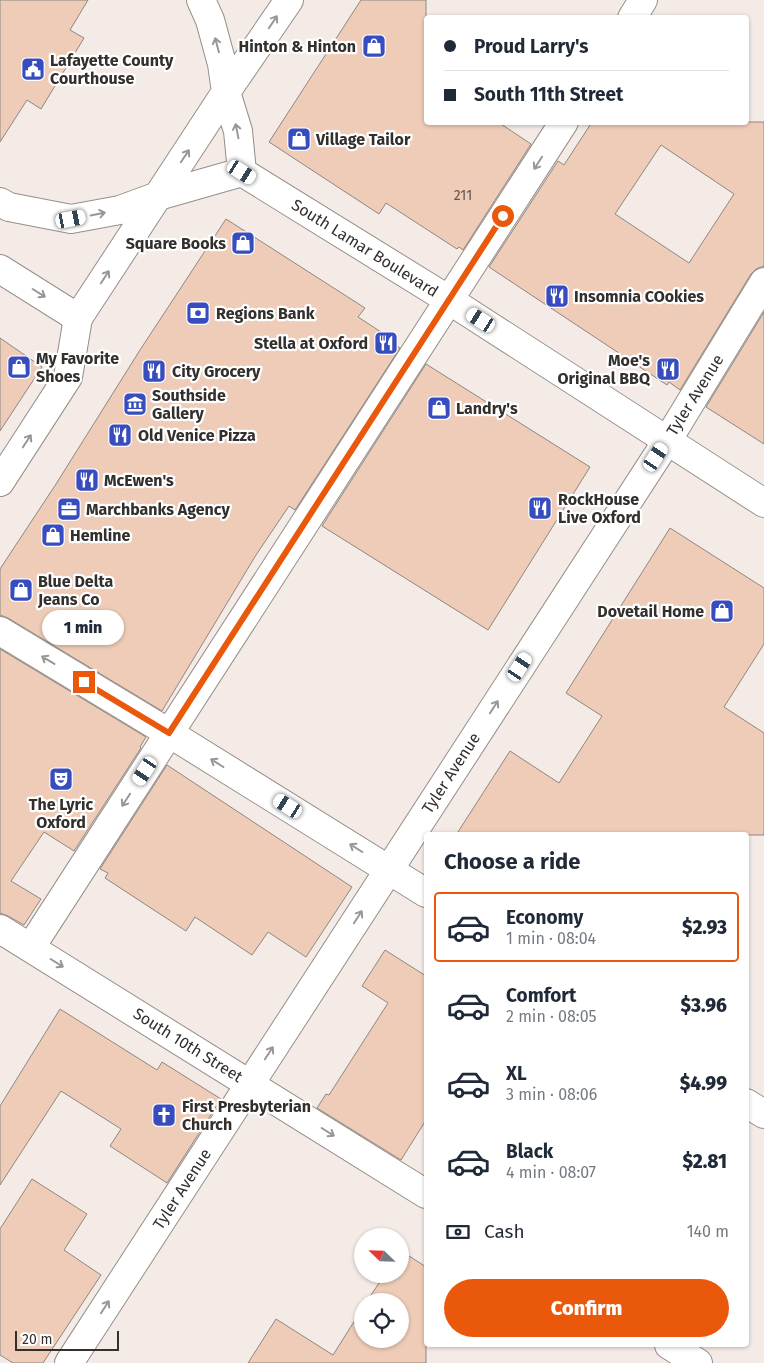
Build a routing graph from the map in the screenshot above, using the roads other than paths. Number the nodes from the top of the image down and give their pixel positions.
1 (201, 0) edge
2 (289, 0) edge
3 (643, 0) edge
4 (634, 15) edge
5 (226, 92) junction
6 (562, 125) edge
7 (242, 172) junction
8 (158, 196) junction
9 (0, 202) edge
10 (0, 269) edge
11 (764, 282) edge
12 (449, 300) junction
13 (78, 318) junction
14 (667, 440) junction
15 (0, 482) edge
16 (764, 503) edge
17 (0, 631) edge
18 (169, 733) junction
19 (389, 869) junction
20 (424, 892) edge
21 (0, 929) edge
22 (31, 947) junction
23 (250, 1084) junction
24 (749, 1105) edge
25 (764, 1114) edge
26 (424, 1193) edge
27 (672, 1347) edge
28 (69, 1363) edge
29 (698, 1363) edge

5 -> 1 street
5 -> 2 street
3 - 4 street
7 -> 5 street
8 -> 5 street
6 -> 12 street
7 - 8 street
7 - 12 street, South Lamar Boulevard
9 -> 8 street
13 -> 8 street
10 -> 13 street
11 - 14 street, Tyler Avenue
12 - 14 street, South Lamar Boulevard
12 - 18 street
15 -> 13 street
14 - 16 street, South Lamar Boulevard
19 -> 14 street, Tyler Avenue
18 -> 17 street
19 -> 18 street
18 -> 22 street
19 - 20 street
23 -> 19 street, Tyler Avenue
21 - 22 street, South 10th Street
22 -> 23 street, South 10th Street
23 -> 26 street, South 10th Street
28 -> 23 street, Tyler Avenue
24 - 25 street
27 - 29 street

